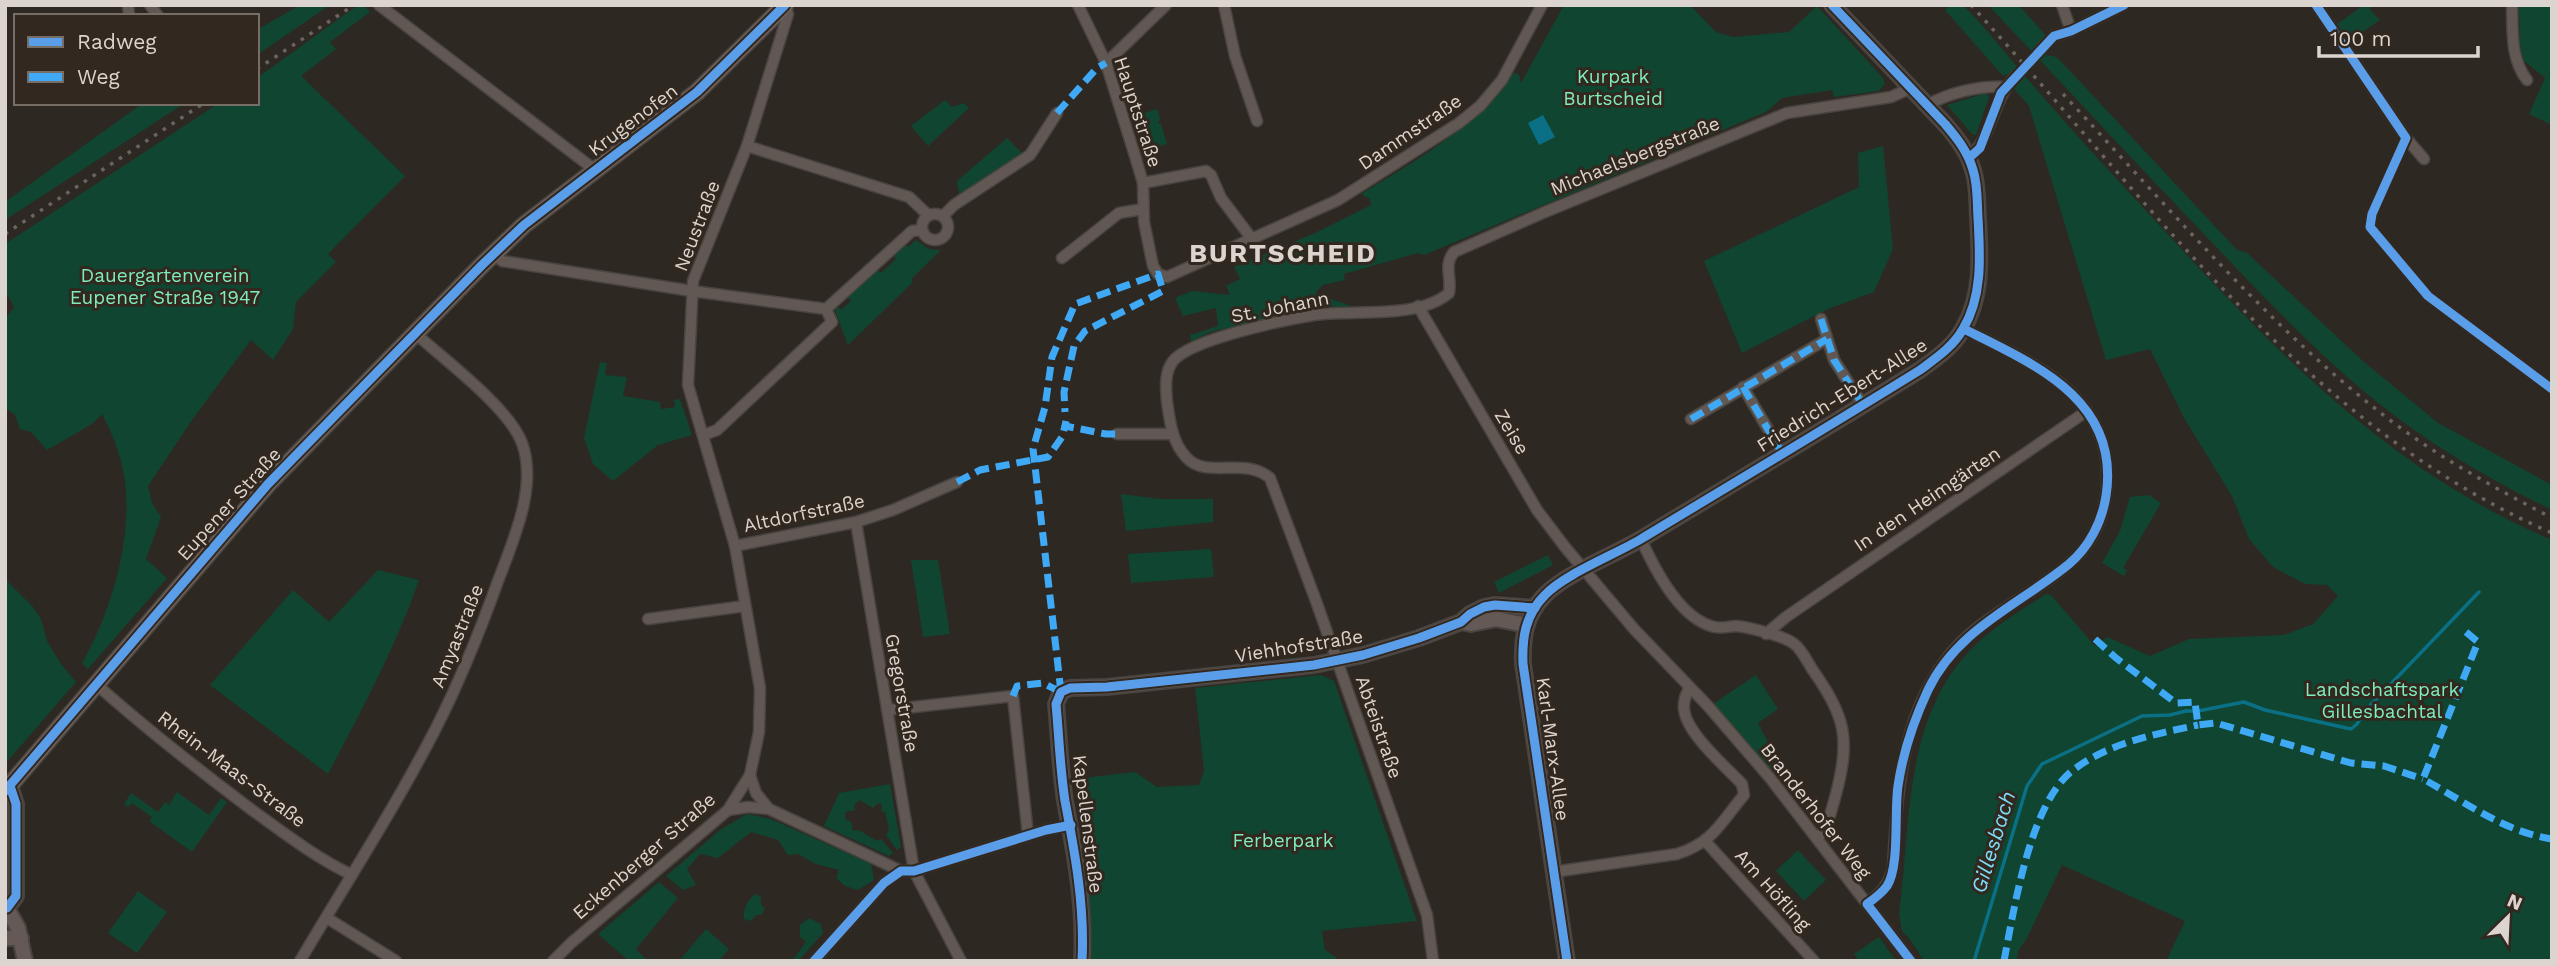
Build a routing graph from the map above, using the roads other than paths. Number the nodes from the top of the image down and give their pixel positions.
1 (379, 5) edge
2 (785, 5) edge
3 (1078, 5) edge
4 (1166, 5) edge
5 (1224, 5) edge
6 (1542, 5) edge
7 (1832, 5) edge
8 (2062, 5) edge
9 (2124, 5) edge
10 (2316, 5) edge
11 (2512, 5) edge
12 (2071, 31) junction
13 (2041, 49) tunnel mouth
14 (1106, 63) junction
15 (2016, 76) tunnel mouth
16 (2526, 80) dead end
17 (2006, 87) junction
18 (1909, 89) junction
19 (1926, 106) junction
20 (1057, 113) dead end
21 (1257, 121) dead end
22 (747, 146) junction
23 (1969, 158) junction
24 (2424, 159) dead end
25 (595, 170) junction
26 (1143, 183) junction
27 (1143, 209) junction
28 (929, 215) junction
29 (943, 216) junction
30 (922, 230) junction
31 (1252, 239) junction
32 (494, 253) junction
33 (1062, 258) dead end
34 (1158, 275) joint
35 (692, 291) junction
36 (1418, 306) junction
37 (826, 309) junction
38 (1821, 319) dead end
39 (1964, 329) junction
40 (416, 334) junction
41 (1827, 339) junction
42 (1743, 387) junction
43 (1863, 405) junction
44 (2087, 411) junction
45 (1691, 419) dead end
46 (1118, 434) dead end
47 (1172, 434) junction
48 (704, 435) junction
49 (1782, 453) junction
50 (957, 482) dead end
51 (856, 522) junction
52 (1640, 539) junction
53 (735, 546) junction
54 (1584, 570) junction
55 (744, 606) junction
56 (1535, 608) junction
57 (648, 619) dead end
58 (1461, 622) junction
59 (1525, 625) junction
60 (1766, 634) junction
61 (1338, 661) junction
62 (96, 684) junction
63 (1689, 688) junction
64 (1060, 692) joint
65 (887, 710) junction
66 (750, 775) junction
67 (8, 789) edge
68 (727, 810) junction
69 (769, 810) junction
70 (1071, 825) junction
71 (1028, 835) junction
72 (1818, 838) junction
73 (1706, 842) junction
74 (914, 870) junction
75 (901, 871) junction
76 (1553, 872) junction
77 (352, 875) junction
78 (1867, 904) junction
79 (6, 907) edge
80 (327, 918) junction
81 (21, 937) junction
82 (5, 938) edge
83 (25, 961) edge
84 (300, 961) edge
85 (396, 961) edge
86 (553, 961) edge
87 (814, 961) edge
88 (961, 961) edge
89 (1083, 961) edge
90 (1433, 961) edge
91 (1567, 961) edge
92 (1814, 961) edge
93 (1910, 961) edge

1 - 25 street
2 - 22 street, Neustraße
2 - 25 main road, Krugenofen
3 - 14 street, Hauptstraße
4 - 14 street
5 - 21 street
6 - 31 street, Dammstraße
7 - 18 main road
8 - 12 street
9 - 12 street
10 - 24 street
11 - 16 street
12 - 13 street
14 - 26 street, Hauptstraße
15 - 17 street
17 - 19 street
17 - 23 street
18 - 19 main road
18 - 36 street, Michaelsbergstraße
19 - 23 main road
20 - 29 street
22 - 28 street
22 - 35 street, Neustraße
23 - 39 main road, Friedrich-Ebert-Allee
25 - 32 main road, Krugenofen
26 - 27 street, Hauptstraße
26 - 31 street
27 - 33 street
27 - 34 street, Hauptstraße
28 - 29 street
28 - 30 street
29 - 30 street
30 - 37 street
31 - 34 street, Dammstraße
32 - 35 street
32 - 40 main road, Eupener Straße
35 - 37 street
35 - 48 street, Neustraße
36 - 47 street, St. Johann
36 - 54 street, Zeise
37 - 48 street
38 - 41 street
39 - 43 main road, Friedrich-Ebert-Allee
39 - 44 street
40 - 62 main road, Eupener Straße
40 - 77 street, Amyastraße
41 - 42 street
41 - 43 street
42 - 45 street
42 - 49 street
43 - 49 main road, Friedrich-Ebert-Allee
44 - 60 street, In den Heimgärten
44 - 78 street
46 - 47 street
47 - 61 street, Abteistraße
48 - 53 street, Neustraße
49 - 52 main road, Friedrich-Ebert-Allee
50 - 51 street, Altdorfstraße
51 - 53 street, Altdorfstraße
51 - 65 street, Gregorstraße
52 - 54 main road, Friedrich-Ebert-Allee
52 - 60 street
53 - 55 street, Eckenberger Straße
54 - 56 main road, Karl-Marx-Allee
54 - 63 street, Branderhofer Weg
55 - 57 street
55 - 66 street, Eckenberger Straße
56 - 58 main road, Viehhofstraße
56 - 59 main road, Karl-Marx-Allee
58 - 59 main road, Viehhofstraße
58 - 61 main road, Viehhofstraße
59 - 76 main road, Karl-Marx-Allee
60 - 72 street
61 - 64 main road, Viehhofstraße
61 - 90 street, Abteistraße
62 - 67 main road, Eupener Straße
62 - 77 street, Rhein-Maas-Straße
63 - 72 street, Branderhofer Weg
63 - 73 street
64 - 70 main road, Kapellenstraße
65 - 71 street
65 - 74 street, Gregorstraße
66 - 68 street, Eckenberger Straße
66 - 69 street
67 - 79 main road
68 - 69 street
68 - 86 street, Eckenberger Straße
69 - 75 street
70 - 71 street
70 - 89 main road, Kapellenstraße
71 - 74 street
72 - 78 street, Branderhofer Weg
73 - 76 street
73 - 92 street, Am Höfling
74 - 75 street
74 - 88 street, Gregorstraße
75 - 87 street
76 - 91 main road, Karl-Marx-Allee
77 - 80 street, Amyastraße
78 - 93 street, Branderhofer Weg
79 - 81 main road
80 - 84 street, Amyastraße
80 - 85 street
81 - 82 main road
81 - 83 main road

